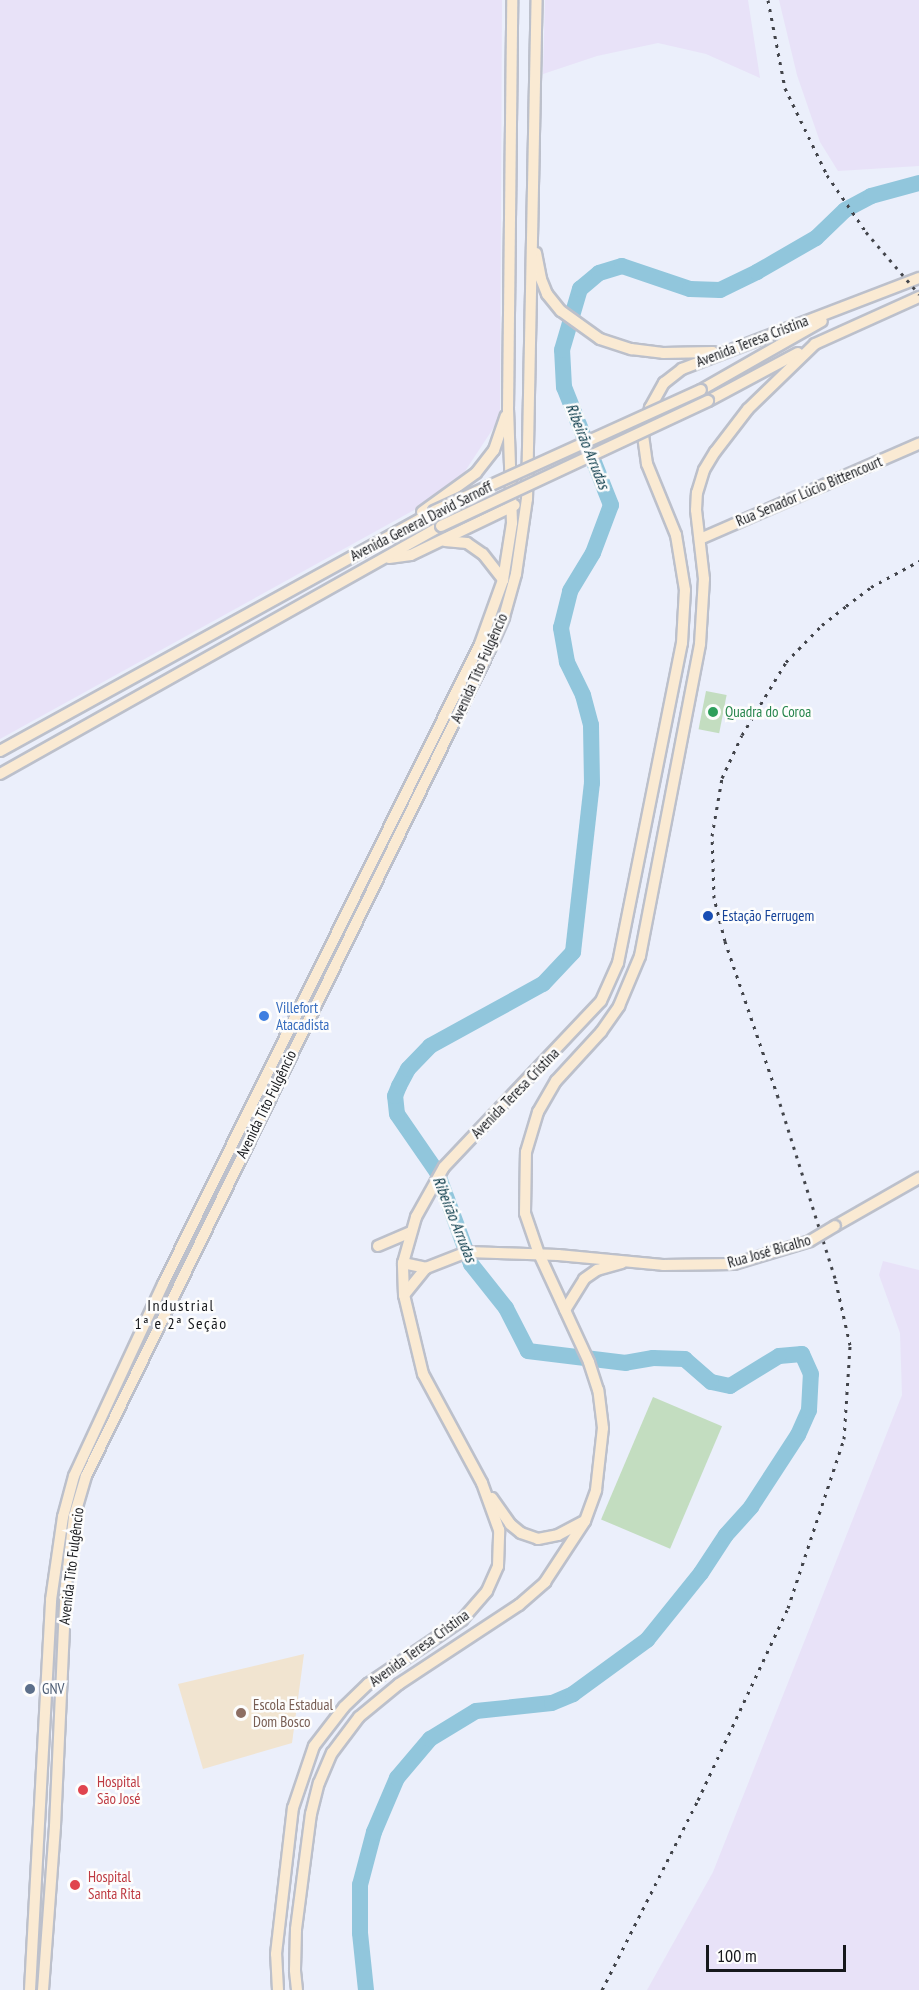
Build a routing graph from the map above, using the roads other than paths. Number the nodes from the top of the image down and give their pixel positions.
1 (512, 0) edge
2 (537, 0) edge
3 (531, 232) junction
4 (919, 278) edge
5 (919, 297) edge
6 (849, 306) junction
7 (814, 344) junction
8 (719, 352) junction
9 (508, 410) junction
10 (919, 444) edge
11 (527, 499) junction
12 (512, 507) junction
13 (403, 527) junction
14 (700, 539) junction
15 (442, 541) junction
16 (383, 559) junction
17 (503, 580) junction
18 (0, 751) edge
19 (0, 774) edge
20 (919, 1178) edge
21 (411, 1232) junction
22 (378, 1246) dead end
23 (539, 1254) junction
24 (628, 1262) junction
25 (403, 1263) junction
26 (429, 1266) junction
27 (404, 1295) junction
28 (565, 1310) junction
29 (482, 1483) junction
30 (585, 1521) junction
31 (30, 1990) edge
32 (43, 1990) edge
33 (278, 1990) edge
34 (297, 1990) edge

1 - 9 main road
2 - 3 main road
3 - 8 main road
3 - 11 main road, Avenida Tito Fulgêncio
4 - 6 main road, Avenida Teresa Cristina
5 - 7 main road, Avenida Teresa Cristina
6 - 8 main road, Avenida Teresa Cristina
6 - 13 main road, Avenida General David Sarnoff, bridge
7 - 14 main road, Avenida Teresa Cristina
7 - 16 main road, Avenida General David Sarnoff, bridge
8 - 21 main road, Avenida Teresa Cristina
9 - 12 main road, Avenida Tito Fulgêncio
9 - 13 main road
10 - 14 main road, Rua Senador Lúcio Bittencourt
11 - 12 main road
11 - 32 main road, Avenida Tito Fulgêncio
12 - 15 main road
12 - 17 main road, Avenida Tito Fulgêncio
13 - 18 main road, Avenida General David Sarnoff
14 - 23 main road, Avenida Teresa Cristina
15 - 16 main road
15 - 17 main road
16 - 19 main road, Avenida General David Sarnoff
17 - 31 main road, Avenida Tito Fulgêncio
20 - 24 main road, Rua José Bicalho, bridge
21 - 22 main road
21 - 25 main road, Avenida Teresa Cristina
23 - 24 main road, Rua José Bicalho
23 - 26 main road, Rua José Bicalho
23 - 28 main road, Avenida Teresa Cristina
24 - 28 main road, Rua José Bicalho
25 - 26 main road
25 - 27 main road, Avenida Teresa Cristina
26 - 27 main road
27 - 29 main road, Avenida Teresa Cristina
28 - 30 main road, Avenida Teresa Cristina
29 - 30 main road
29 - 33 main road, Avenida Teresa Cristina
30 - 34 main road, Avenida Teresa Cristina

